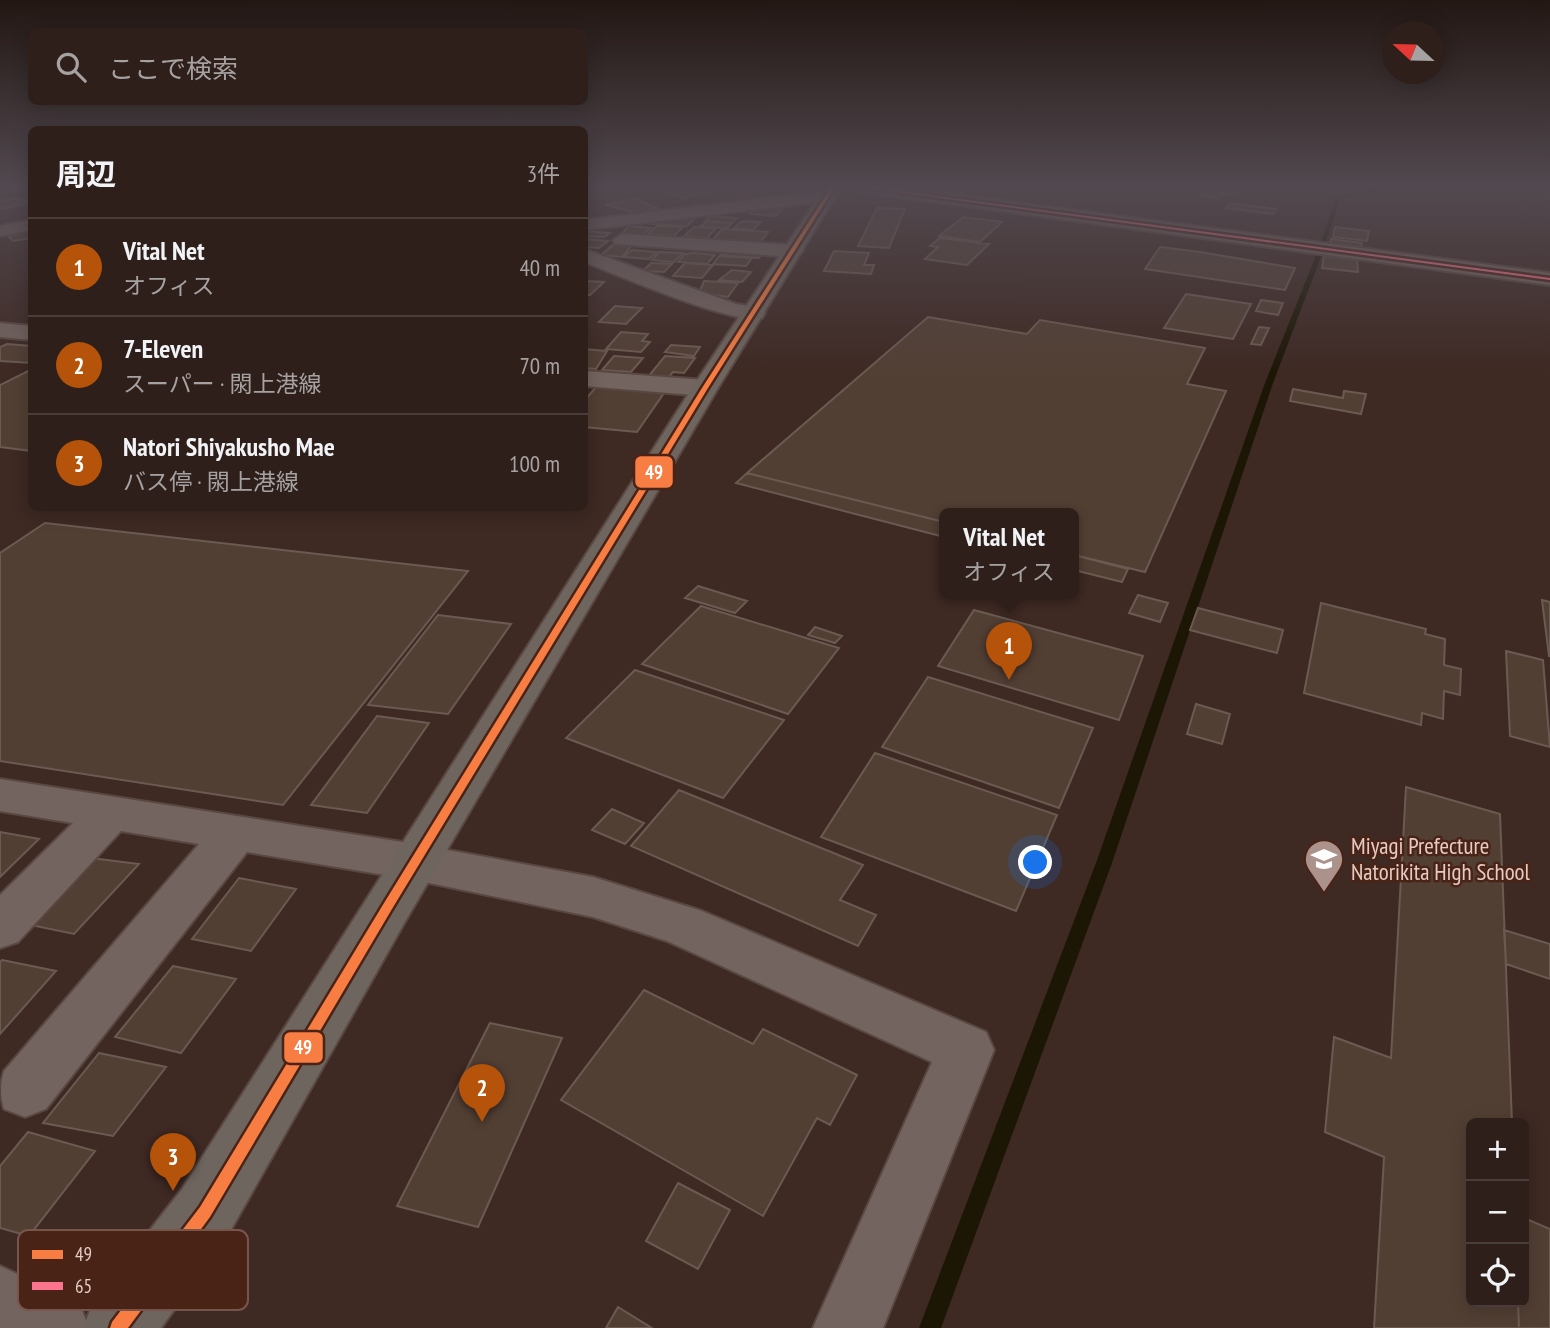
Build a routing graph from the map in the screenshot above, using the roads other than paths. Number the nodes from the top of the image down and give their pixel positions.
1 (762, 249) edge
2 (1308, 249) edge
3 (794, 251) joint
4 (588, 258) edge
5 (1550, 279) edge
6 (754, 313) junction
7 (0, 330) edge
8 (28, 333) edge
9 (588, 378) edge
10 (705, 388) junction
11 (0, 795) edge
12 (110, 813) junction
13 (236, 833) junction
14 (415, 862) junction
15 (0, 927) edge
16 (25, 1090) dead end
17 (205, 1212) junction
18 (192, 1230) edge
19 (194, 1230) edge
20 (0, 1300) edge
21 (18, 1309) edge
22 (19, 1310) edge
23 (132, 1310) edge
24 (145, 1310) edge
25 (54, 1328) edge
26 (118, 1328) edge
27 (134, 1328) edge
28 (848, 1328) edge

1 - 3 street
2 - 5 street
3 - 6 main road
4 - 6 street
6 - 10 main road
7 - 8 street
9 - 10 street
10 - 14 main road
11 - 12 street
12 - 13 street
12 - 15 street
13 - 14 street
13 - 16 street
14 - 17 main road
14 - 28 street
17 - 18 main road
17 - 19 street
20 - 21 street
22 - 25 street
23 - 26 main road
24 - 27 street

